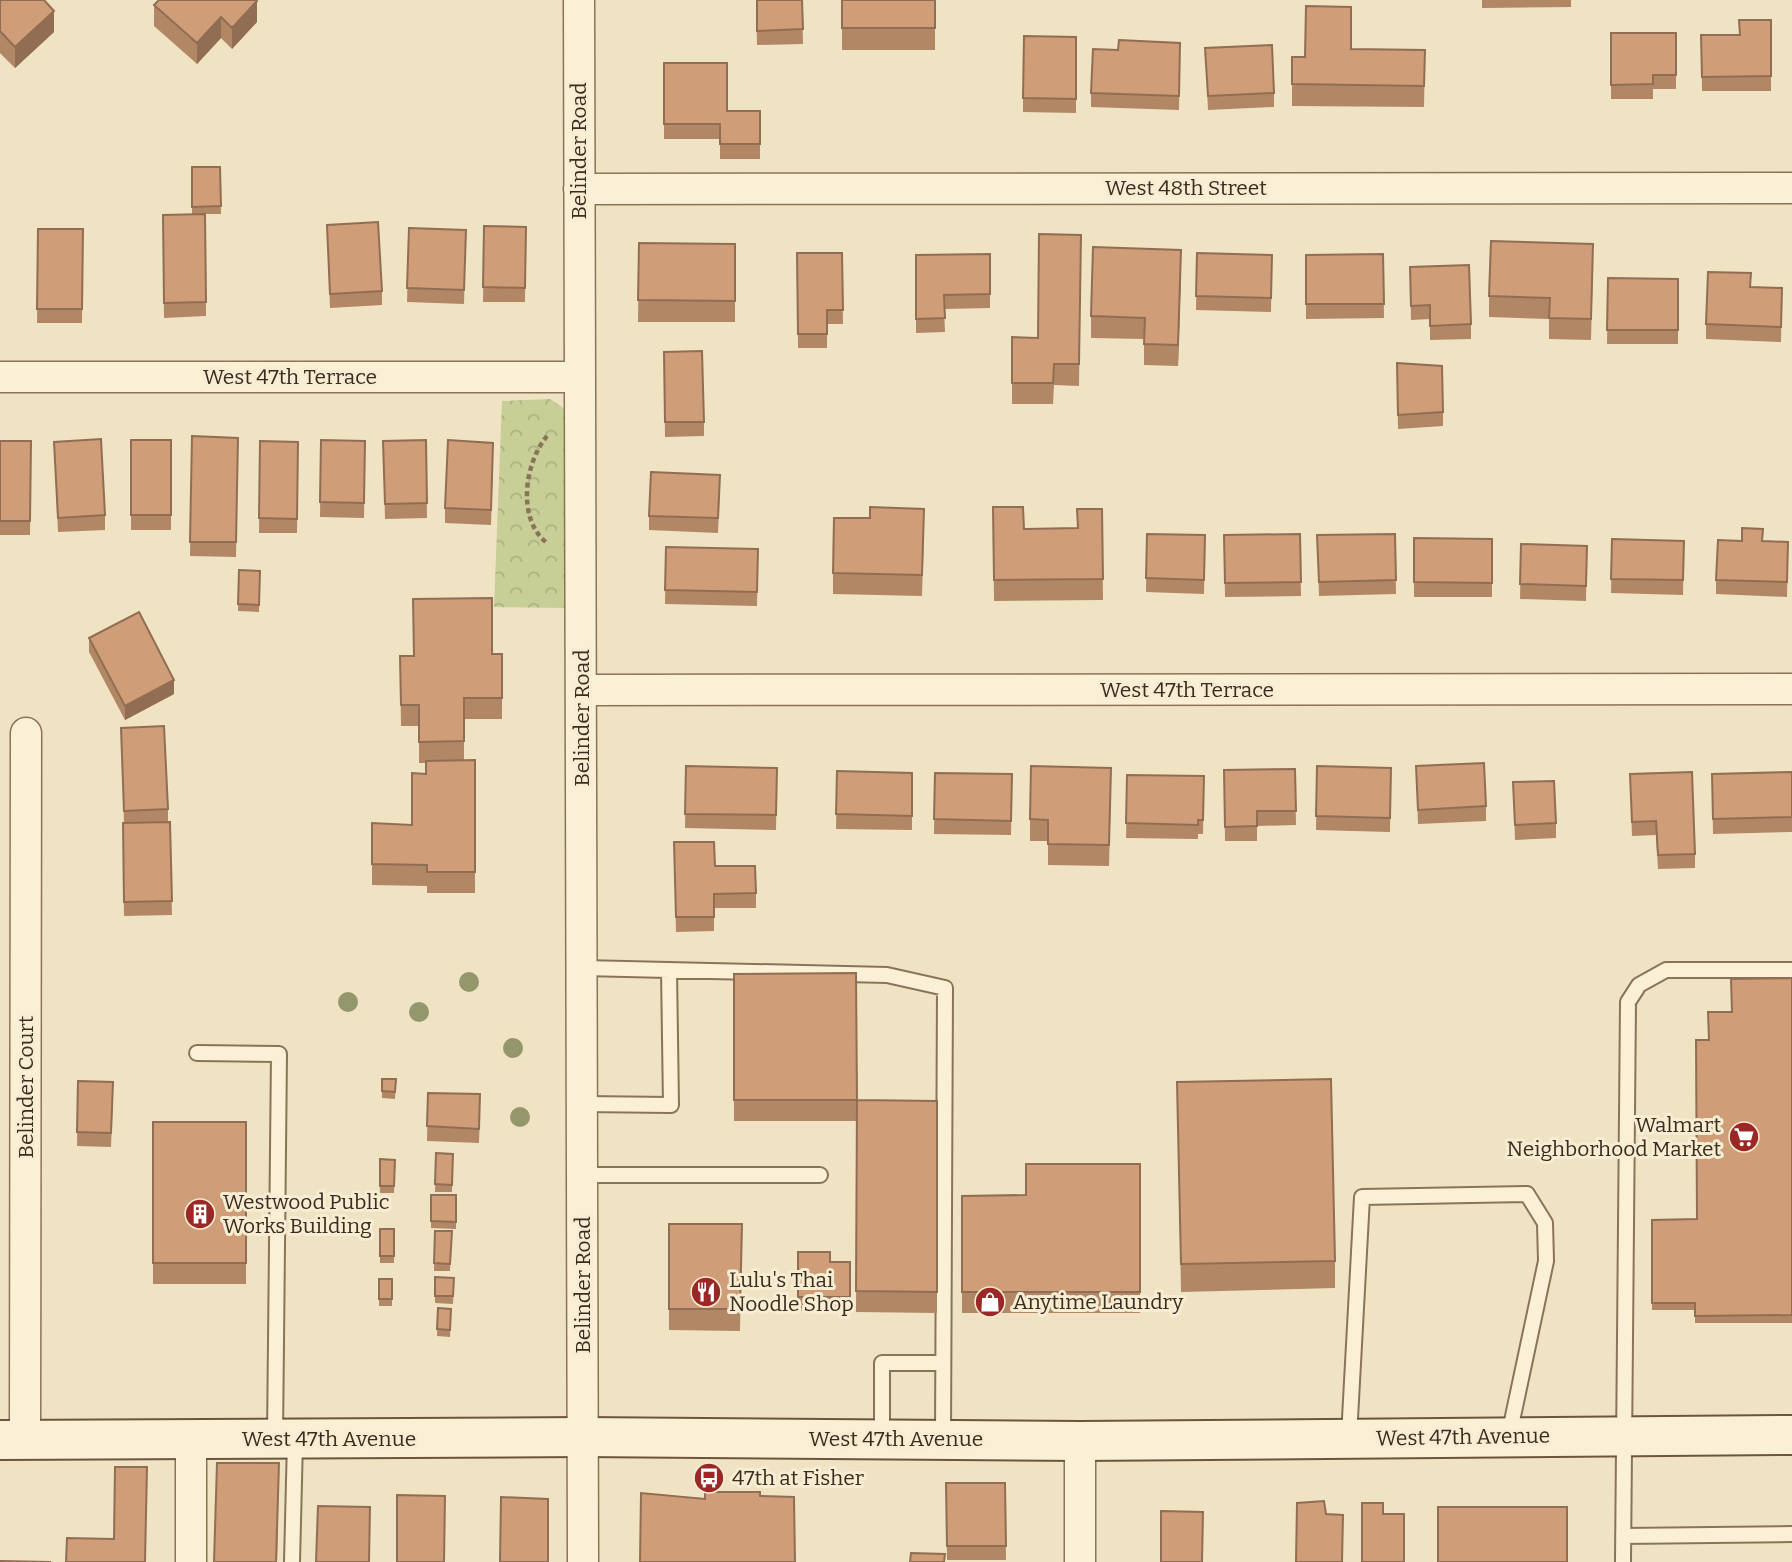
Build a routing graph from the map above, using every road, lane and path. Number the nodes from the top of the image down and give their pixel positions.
1 (579, 0) edge
2 (1792, 188) edge
3 (579, 189) junction
4 (0, 377) edge
5 (580, 377) junction
6 (1792, 689) edge
7 (582, 690) junction
8 (26, 733) dead end
9 (583, 968) junction
10 (670, 970) junction
11 (1792, 970) edge
12 (197, 1053) dead end
13 (583, 1104) junction
14 (583, 1175) junction
15 (820, 1175) dead end
16 (943, 1363) junction
17 (1792, 1435) edge
18 (1508, 1436) junction
19 (1623, 1436) junction
20 (583, 1437) junction
21 (1349, 1438) junction
22 (191, 1439) junction
23 (285, 1439) junction
24 (882, 1439) junction
25 (13, 1440) edge
26 (943, 1440) junction
27 (1080, 1441) junction
28 (1792, 1534) edge
29 (1623, 1536) junction
30 (191, 1562) edge
31 (292, 1562) edge
32 (583, 1562) edge
33 (1080, 1562) edge
34 (1623, 1562) edge

1 - 3 street, Belinder Road
2 - 3 street, West 48th Street
3 - 5 street, Belinder Road
4 - 5 street, West 47th Terrace
5 - 7 street, Belinder Road
6 - 7 street, West 47th Terrace
7 - 9 street, Belinder Road
8 - 25 street, Belinder Court
9 - 10 lane
9 - 13 street, Belinder Road
10 - 13 lane
10 - 16 lane
11 - 19 lane
12 - 23 lane
13 - 14 street, Belinder Road
14 - 15 lane
14 - 20 street, Belinder Road
16 - 24 lane
16 - 26 lane
17 - 19 street, West 47th Avenue
18 - 19 street, West 47th Avenue
18 - 21 street, West 47th Avenue
18 - 21 lane
19 - 29 lane
20 - 23 street, West 47th Avenue
20 - 24 street, West 47th Avenue
20 - 32 street, Belinder Road
21 - 27 street, West 47th Avenue
22 - 23 street, West 47th Avenue
22 - 25 street, West 47th Avenue
22 - 30 street
23 - 31 lane
24 - 26 street, West 47th Avenue
26 - 27 street, West 47th Avenue
27 - 33 street
28 - 29 lane
29 - 34 lane

